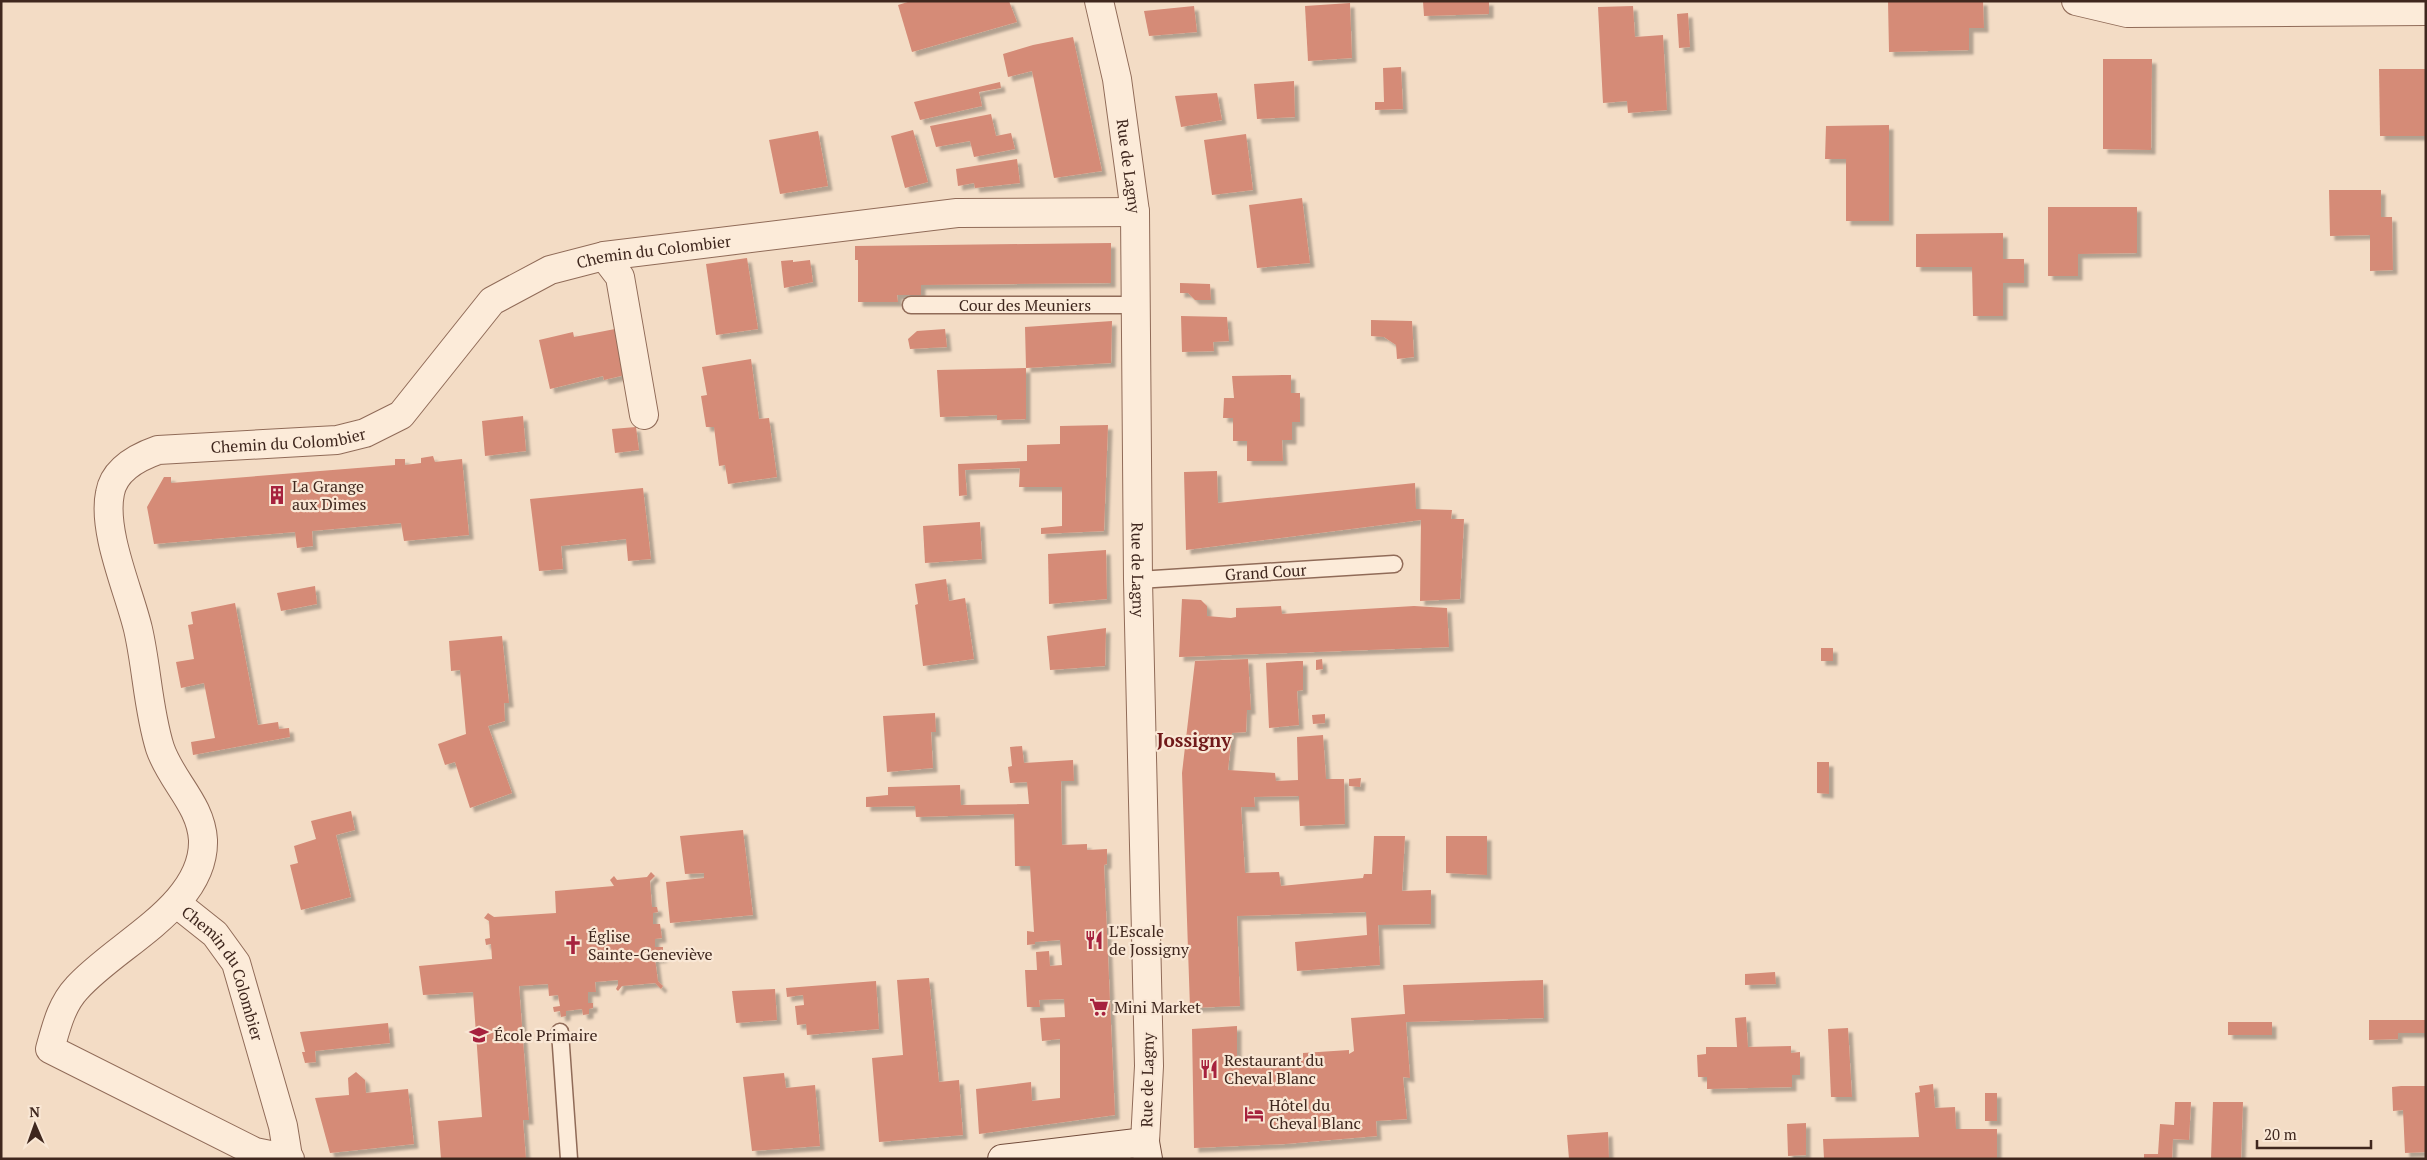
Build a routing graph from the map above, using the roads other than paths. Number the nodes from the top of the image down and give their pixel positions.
1 (1099, 1) edge
2 (2076, 1) edge
3 (2426, 11) edge
4 (1135, 212) junction
5 (604, 256) junction
6 (911, 305) dead end
7 (1137, 305) junction
8 (644, 415) dead end
9 (1394, 564) dead end
10 (1138, 580) junction
11 (176, 903) junction
12 (560, 1032) dead end
13 (1147, 1150) edge
14 (289, 1158) edge
15 (569, 1159) edge
16 (1002, 1159) edge

1 - 4 street, Rue de Lagny
2 - 3 street
4 - 5 street, Chemin du Colombier
4 - 7 street, Rue de Lagny
5 - 8 street
5 - 11 street, Chemin du Colombier
6 - 7 lane, Cour des Meuniers
7 - 10 street, Rue de Lagny
9 - 10 lane, Grand Cour
10 - 13 street, Rue de Lagny
11 - 14 street, Chemin du Colombier
11 - 14 street
12 - 15 lane
13 - 16 street

